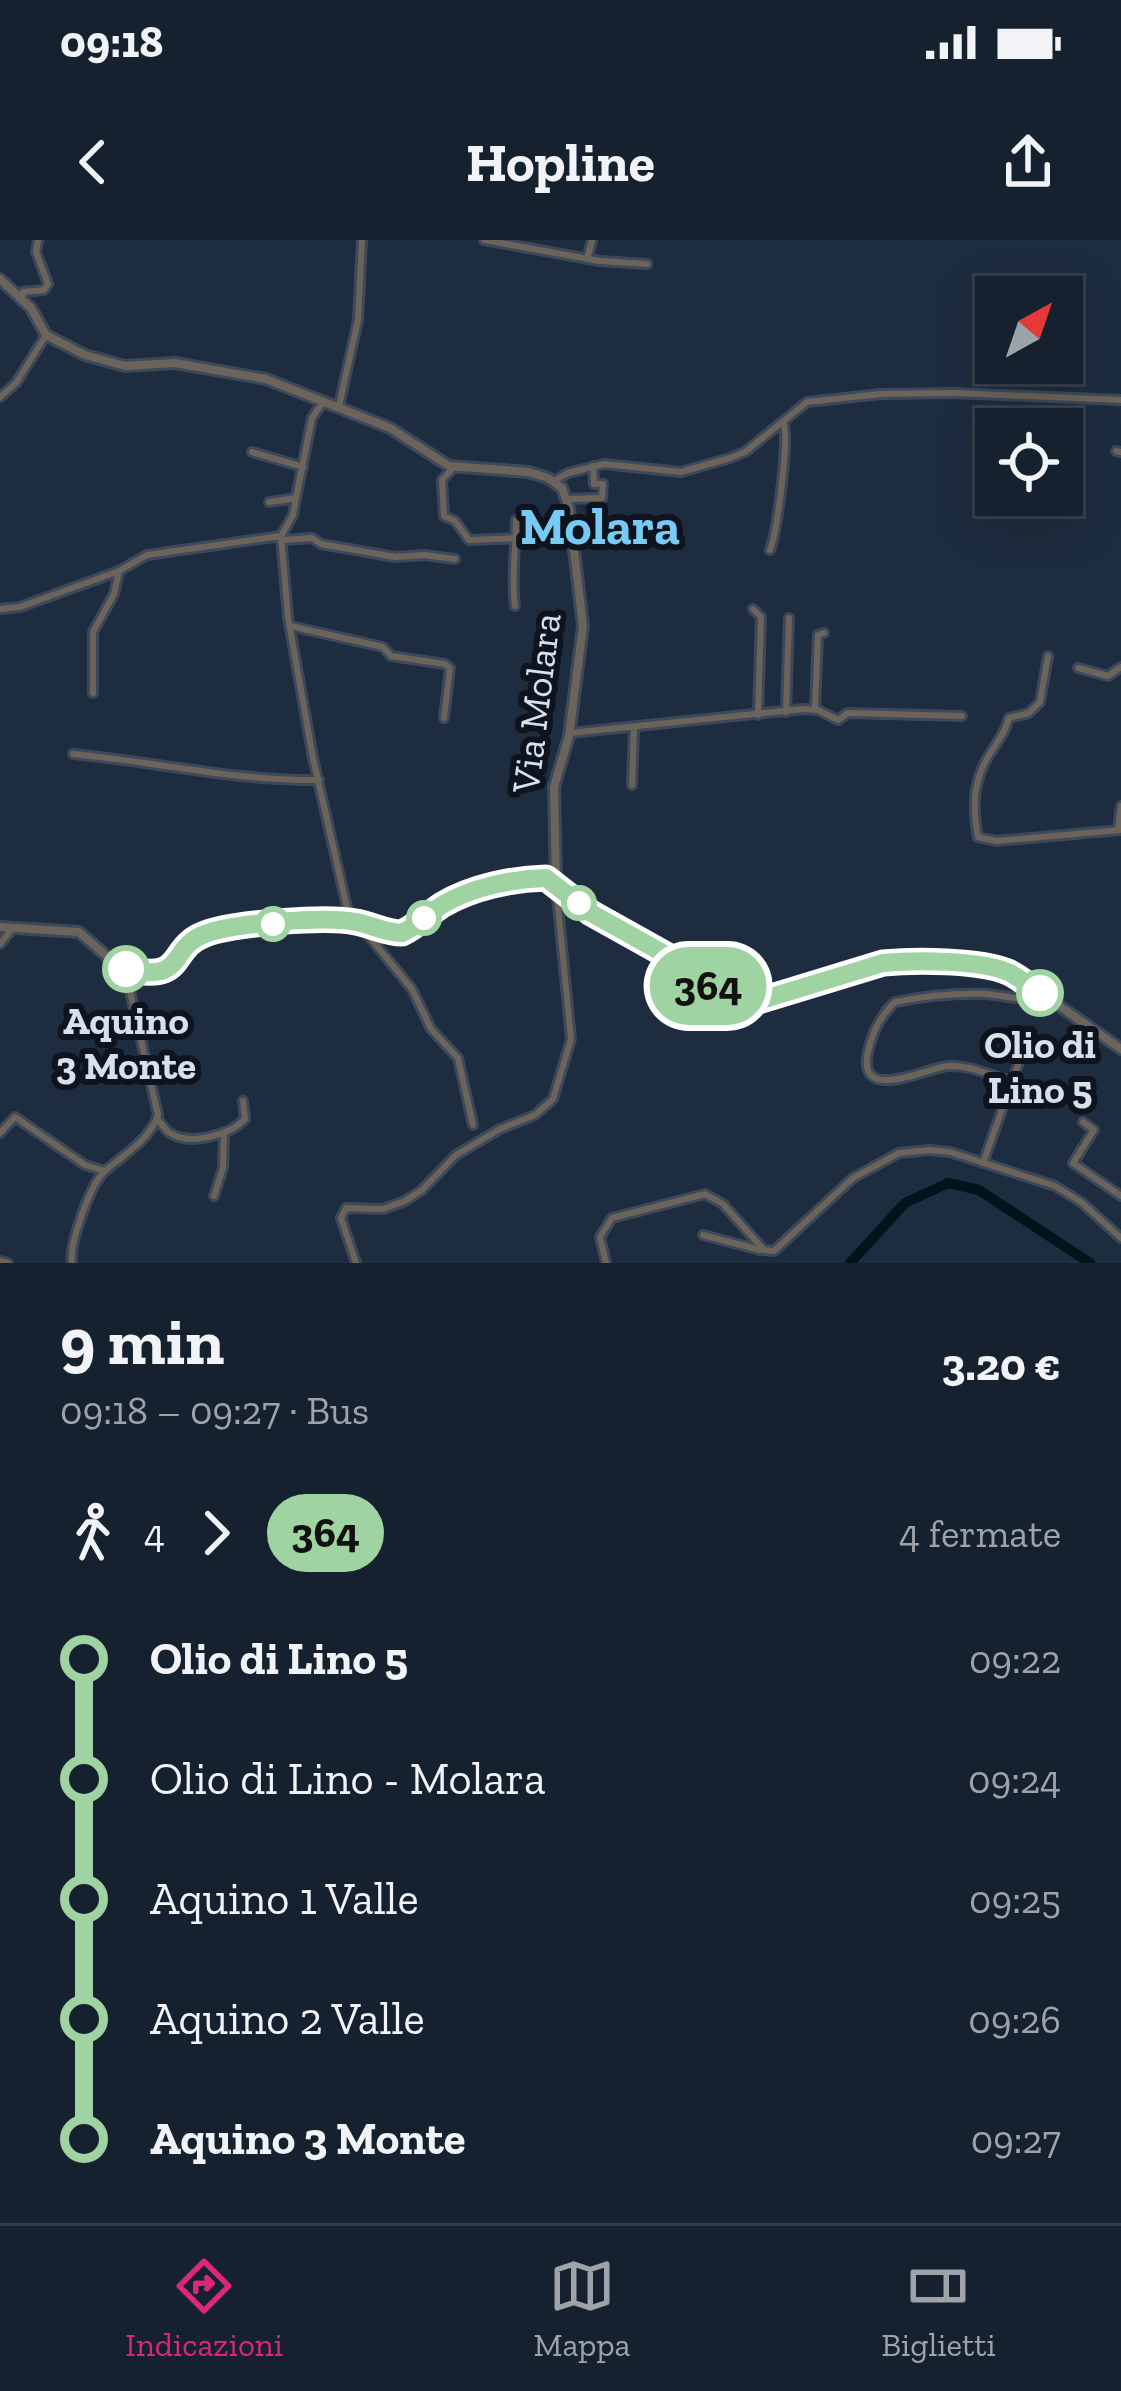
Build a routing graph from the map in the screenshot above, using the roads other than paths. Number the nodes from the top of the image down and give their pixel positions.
1 (38, 240) edge
2 (362, 240) edge
3 (484, 240) edge
4 (592, 240) edge
5 (587, 259) junction
6 (647, 264) dead end
7 (0, 279) edge
8 (22, 301) junction
9 (46, 334) junction
10 (0, 397) edge
11 (1121, 400) edge
12 (322, 402) junction
13 (339, 406) junction
14 (783, 422) junction
15 (252, 452) dead end
16 (303, 466) junction
17 (593, 466) junction
18 (454, 467) junction
19 (554, 481) junction
20 (296, 498) junction
21 (566, 499) junction
22 (268, 502) dead end
23 (516, 520) dead end
24 (572, 536) junction
25 (281, 538) junction
26 (516, 538) junction
27 (770, 550) dead end
28 (454, 559) dead end
29 (119, 571) junction
30 (515, 606) dead end
31 (753, 609) dead end
32 (0, 610) edge
33 (789, 617) dead end
34 (290, 626) junction
35 (824, 633) dead end
36 (1048, 656) dead end
37 (1078, 668) dead end
38 (1121, 668) edge
39 (93, 693) dead end
40 (814, 710) junction
41 (785, 712) junction
42 (758, 715) junction
43 (962, 716) dead end
44 (444, 718) dead end
45 (634, 728) junction
46 (570, 733) junction
47 (73, 754) dead end
48 (319, 780) junction
49 (632, 785) dead end
50 (1121, 806) edge
51 (1120, 829) edge
52 (556, 883) junction
53 (350, 921) junction
54 (365, 924) junction
55 (0, 927) edge
56 (12, 929) junction
57 (0, 944) edge
58 (125, 969) junction
59 (1044, 995) junction
60 (1121, 1049) edge
61 (1019, 1062) dead end
62 (1012, 1081) junction
63 (243, 1101) dead end
64 (157, 1118) junction
65 (1083, 1122) dead end
66 (473, 1126) dead end
67 (224, 1132) junction
68 (0, 1133) edge
69 (983, 1162) junction
70 (105, 1172) junction
71 (214, 1196) dead end
72 (1121, 1196) edge
73 (703, 1235) dead end
74 (1121, 1238) edge
75 (764, 1250) junction
76 (72, 1263) edge
77 (356, 1263) edge
78 (606, 1263) edge

1 - 8 street
2 - 13 street
3 - 5 street
4 - 5 street
5 - 6 street
7 - 8 street
8 - 9 street
9 - 10 street
9 - 12 street
11 - 14 street
12 - 13 street
12 - 16 street
13 - 18 street
14 - 17 street
14 - 27 street
15 - 16 street
16 - 20 street
17 - 19 street
17 - 21 street
18 - 19 street
18 - 26 street
19 - 21 street, Via Molara
20 - 22 street
20 - 25 street
21 - 24 street, Via Molara
23 - 26 street
24 - 26 street
24 - 46 street, Via Molara
25 - 28 street
25 - 29 street
25 - 34 street
26 - 30 street
29 - 32 street
29 - 39 street
31 - 42 street
33 - 41 street
34 - 44 street
34 - 48 street
35 - 40 street
36 - 51 street
37 - 38 street
40 - 41 street
40 - 43 street
41 - 42 street
42 - 45 street
45 - 46 street
45 - 49 street
46 - 52 street, Via Molara
47 - 48 street
48 - 53 street
50 - 51 street
52 - 54 street
52 - 59 street
52 - 77 street
53 - 54 street
53 - 58 street
54 - 66 street
55 - 56 street
56 - 57 street
56 - 58 street
58 - 64 street
59 - 60 street
59 - 62 street
61 - 62 street
62 - 69 street
63 - 67 street
64 - 67 street
64 - 70 street
65 - 72 street
67 - 71 street
68 - 70 street
69 - 74 street
69 - 75 street
70 - 76 street
73 - 75 street
75 - 78 street

